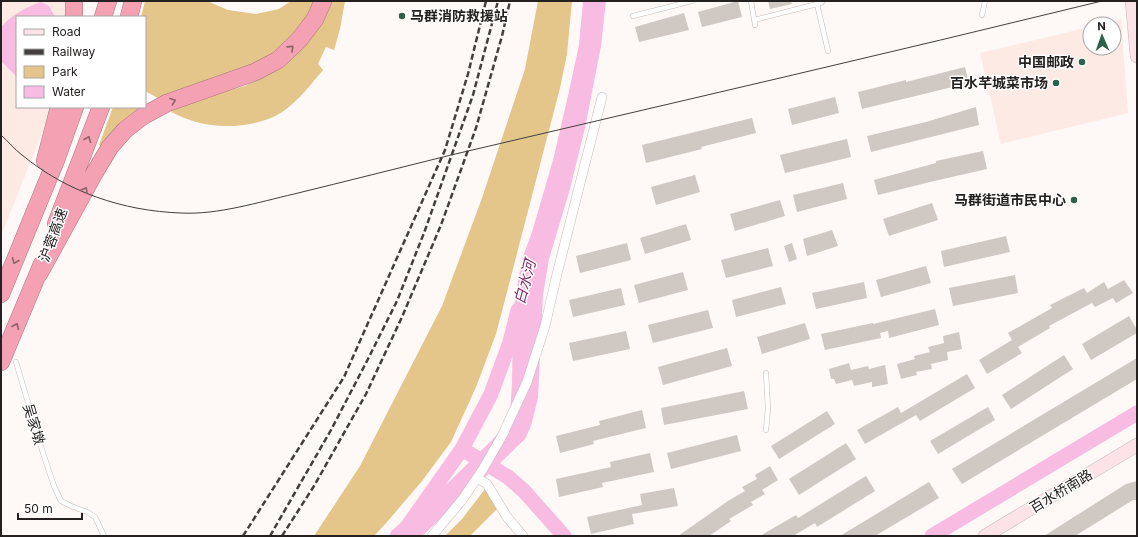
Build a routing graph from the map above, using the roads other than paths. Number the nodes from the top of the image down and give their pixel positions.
1 (74, 1) edge
2 (108, 1) edge
3 (133, 1) edge
4 (323, 1) edge
5 (692, 1) edge
6 (751, 1) edge
7 (823, 1) edge
8 (985, 1) edge
9 (1134, 3) edge
10 (817, 4) junction
11 (982, 15) dead end
12 (74, 16) edge
13 (103, 16) edge
14 (129, 16) edge
15 (633, 16) dead end
16 (828, 51) dead end
17 (1137, 56) edge
18 (602, 96) dead end
19 (59, 108) edge
20 (75, 108) edge
21 (101, 108) edge
22 (26, 234) junction
23 (39, 274) junction
24 (1, 294) edge
25 (9, 362) edge
26 (766, 373) dead end
27 (766, 430) dead end
28 (1137, 445) edge
29 (477, 478) junction
30 (104, 536) edge
31 (432, 536) edge
32 (523, 536) edge
33 (985, 536) edge

1 - 12 highway
2 - 13 highway
3 - 14 highway
23 -> 4 highway
5 - 15 lane
6 - 10 lane
7 - 10 lane
8 - 11 lane
9 - 17 street
10 - 16 lane
18 - 29 street
19 - 22 highway
20 - 22 highway, 沪蓉高速
23 -> 21 highway, 沪蓉高速
22 -> 24 highway, 沪蓉高速
25 -> 23 highway, 沪蓉高速
25 - 30 lane, 吴家墩
26 - 27 lane
28 - 33 street, 百水桥南路
29 - 31 street
29 - 32 street

